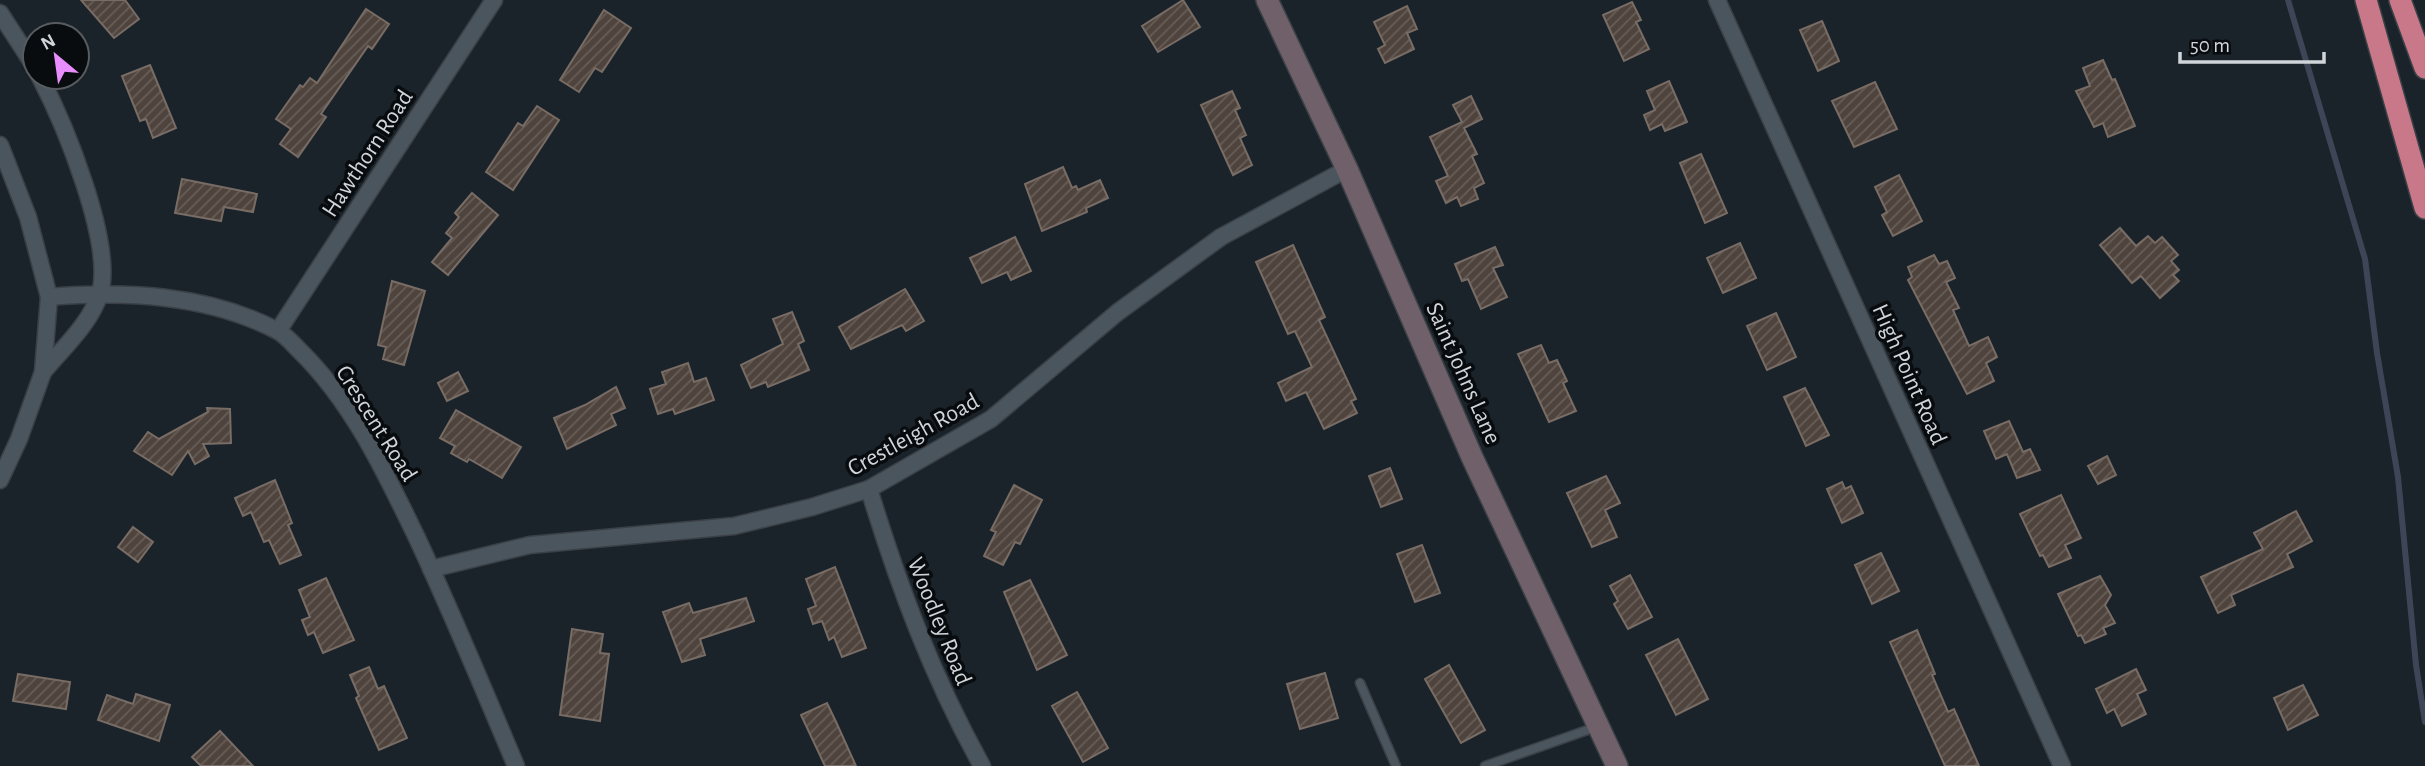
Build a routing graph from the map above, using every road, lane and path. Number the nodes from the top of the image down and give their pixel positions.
1 (494, 0) edge
2 (1267, 0) edge
3 (1717, 0) edge
4 (2366, 0) edge
5 (2400, 0) edge
6 (0, 13) edge
7 (21, 45) edge
8 (2425, 68) edge
9 (46, 91) edge
10 (0, 145) edge
11 (1347, 169) junction
12 (2425, 208) edge
13 (100, 293) junction
14 (49, 297) junction
15 (278, 331) junction
16 (43, 372) junction
17 (0, 480) edge
18 (869, 489) junction
19 (431, 569) junction
20 (1360, 683) dead end
21 (1598, 726) junction
22 (516, 766) edge
23 (982, 766) edge
24 (1396, 766) edge
25 (1485, 766) edge
26 (1617, 766) edge
27 (2062, 766) edge

1 - 15 street, Hawthorn Road
2 - 11 street, Saint Johns Lane
3 - 27 street, High Point Road
4 - 12 highway
5 - 8 highway
6 - 7 street
9 - 13 street
10 - 14 street
11 - 18 street, Crestleigh Road
11 - 21 street, Saint Johns Lane
13 - 14 street, Crescent Road
13 - 15 street, Crescent Road
13 - 16 street
14 - 16 street
15 - 19 street, Crescent Road
16 - 17 street
18 - 19 street, Crestleigh Road
18 - 23 street, Woodley Road
19 - 22 street, Crescent Road
20 - 24 lane
21 - 25 lane
21 - 26 street, Saint Johns Lane

